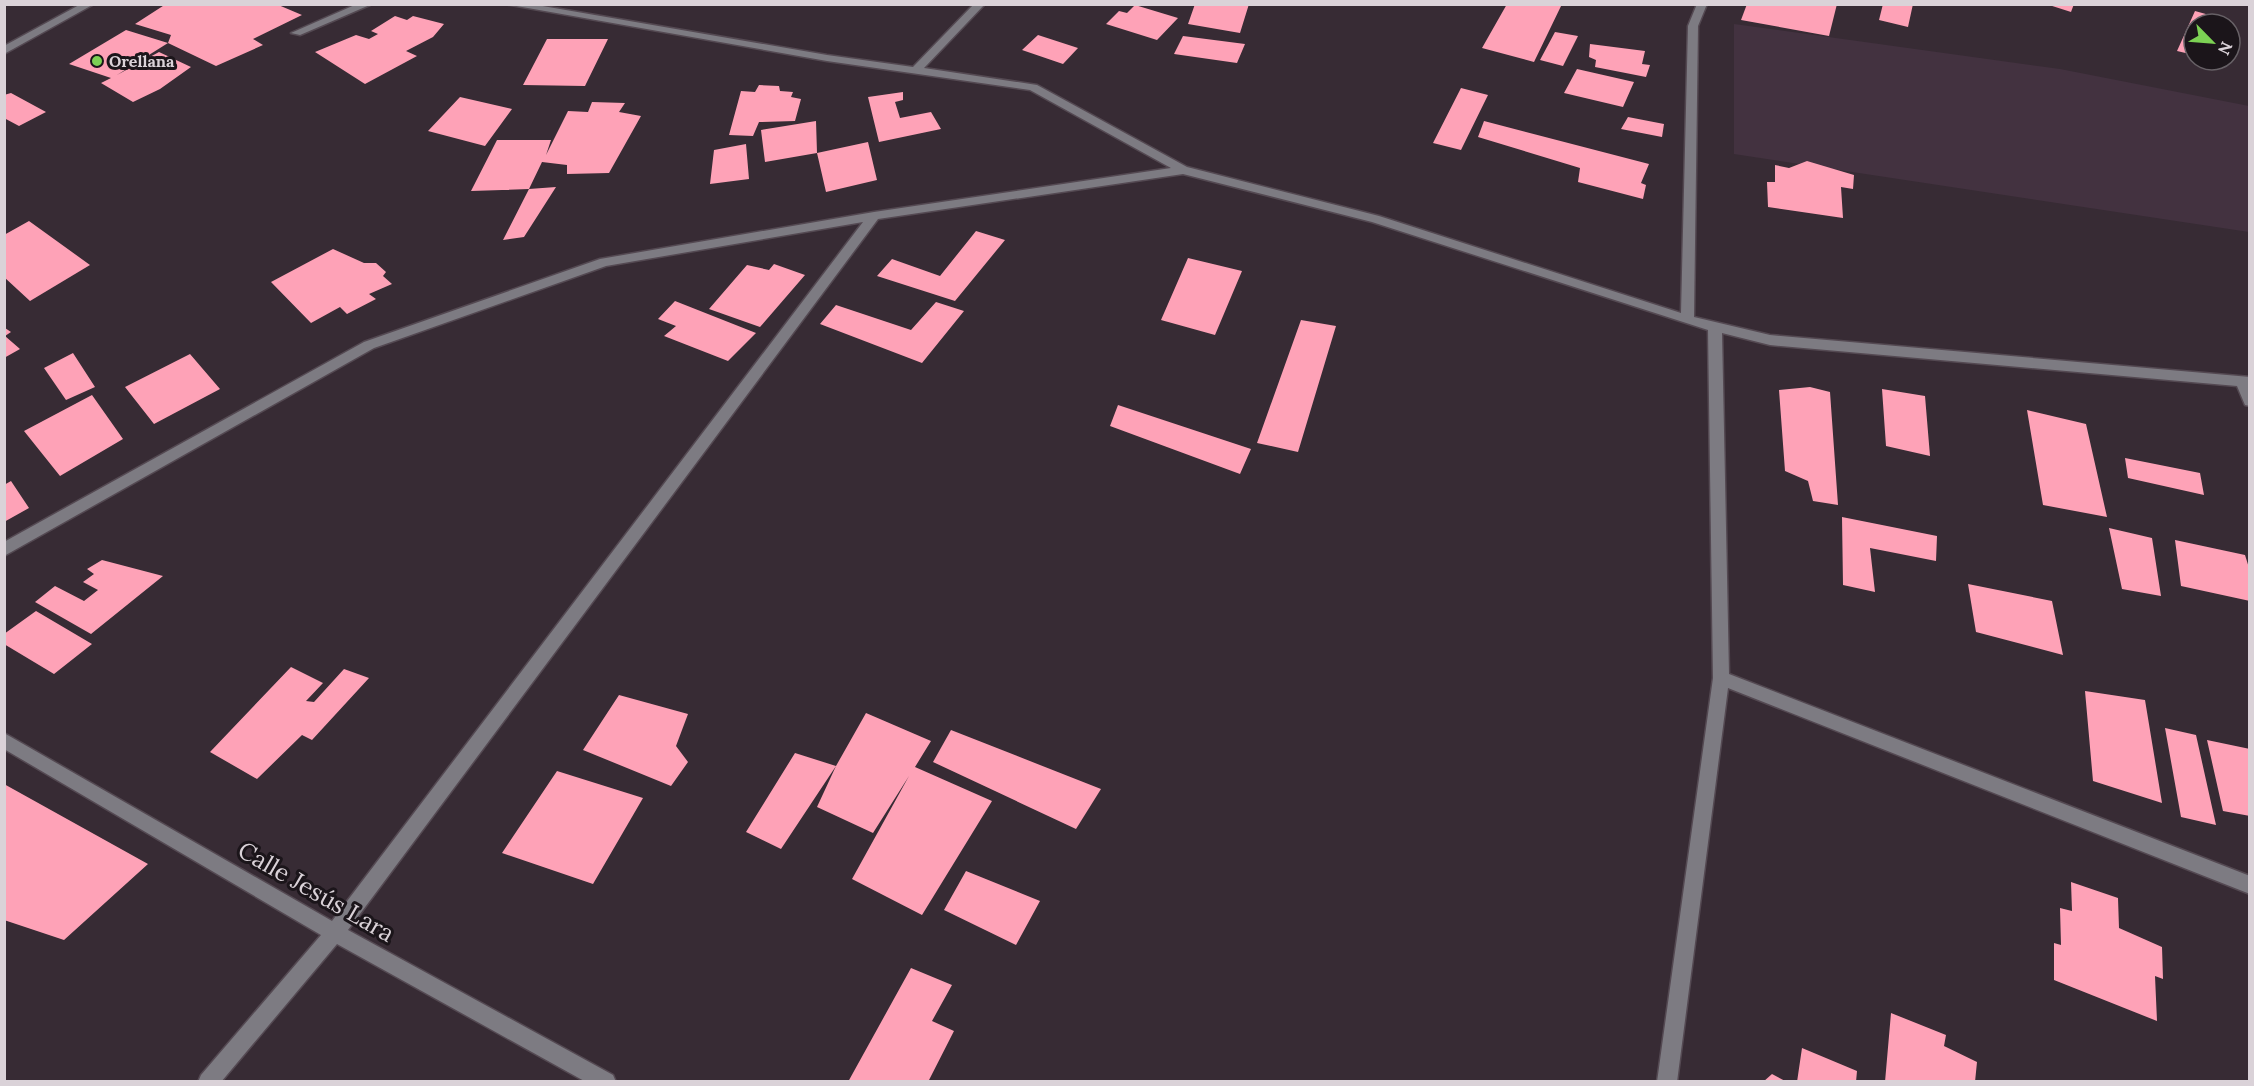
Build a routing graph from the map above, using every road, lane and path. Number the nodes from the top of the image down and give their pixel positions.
1 (89, 4) edge
2 (367, 4) edge
3 (510, 4) edge
4 (980, 4) edge
5 (1702, 4) edge
6 (297, 33) dead end
7 (4, 51) edge
8 (915, 71) junction
9 (1184, 170) junction
10 (874, 216) junction
11 (1687, 320) junction
12 (1715, 328) junction
13 (2246, 382) edge
14 (2250, 401) edge
15 (4, 550) edge
16 (1721, 678) junction
17 (4, 740) edge
18 (2250, 885) edge
19 (335, 933) junction
20 (208, 1082) edge
21 (606, 1082) edge
22 (1667, 1082) edge

1 - 7 street
2 - 6 street
3 - 8 street
4 - 8 street
5 - 11 street
8 - 9 street
9 - 10 street
9 - 11 street
10 - 15 street
10 - 19 street
11 - 12 street
12 - 13 street
12 - 16 street
13 - 14 street
16 - 18 street
16 - 22 street
17 - 19 street, Calle Jesús Lara
19 - 20 street
19 - 21 street, Calle Jesús Lara

